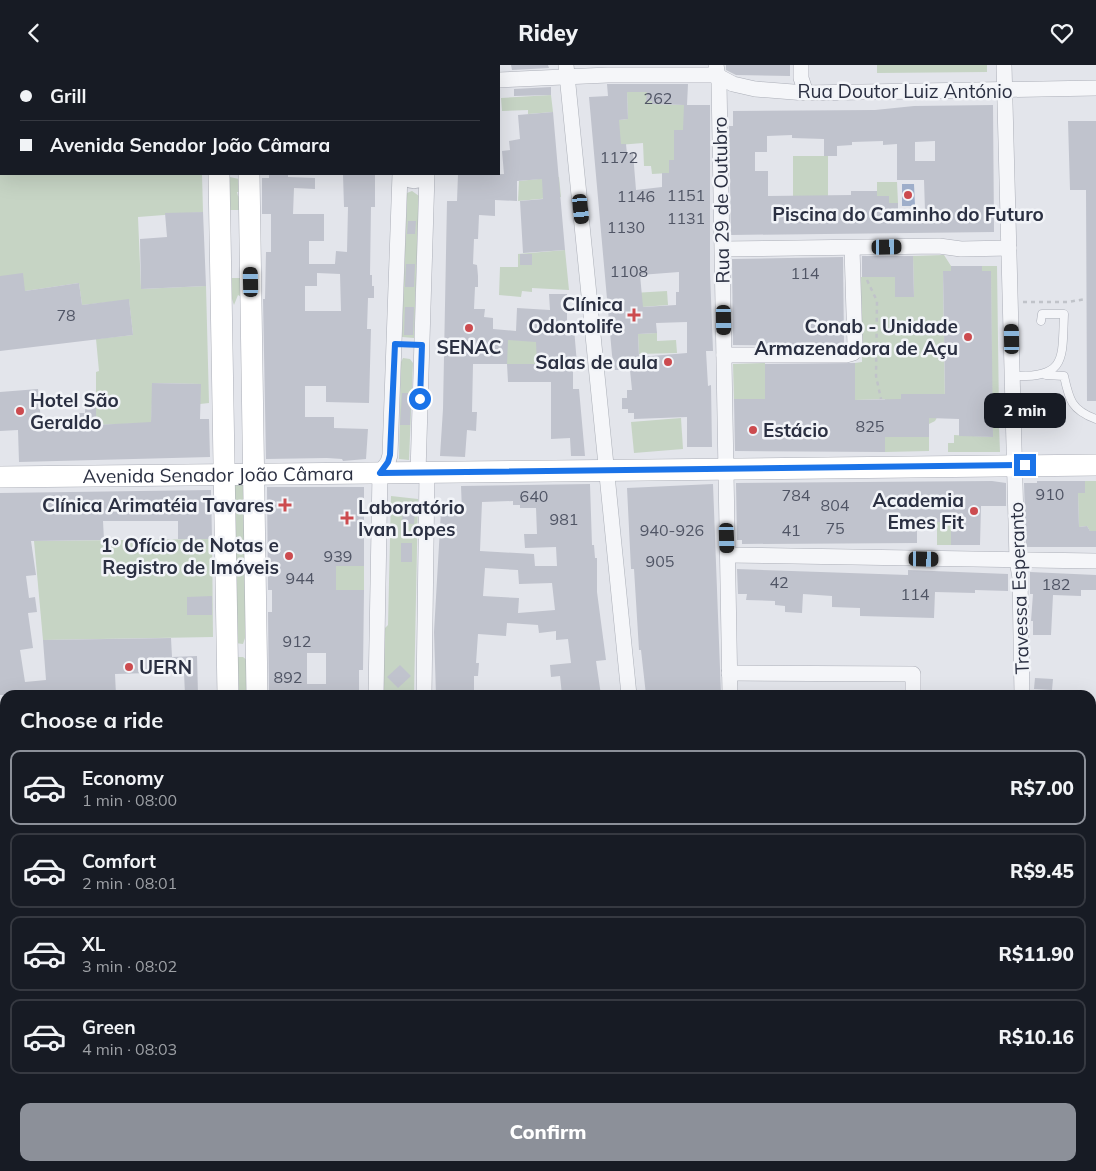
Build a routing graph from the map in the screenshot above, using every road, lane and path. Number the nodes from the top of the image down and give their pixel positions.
1 (801, 65) edge
2 (1004, 65) edge
3 (716, 70) edge
4 (566, 71) edge
5 (500, 80) edge
6 (1096, 88) edge
7 (1004, 90) junction
8 (806, 93) junction
9 (219, 175) edge
10 (249, 175) edge
11 (401, 175) edge
12 (402, 175) edge
13 (426, 175) edge
14 (427, 175) edge
15 (400, 195) junction
16 (427, 197) junction
17 (219, 220) junction
18 (250, 220) junction
19 (852, 248) junction
20 (1009, 248) junction
21 (723, 249) junction
22 (220, 263) junction
23 (250, 263) junction
24 (861, 279) dead end
25 (1023, 292) dead end
26 (1086, 299) dead end
27 (1023, 302) junction
28 (1024, 311) dead end
29 (1042, 321) dead end
30 (395, 344) junction
31 (422, 345) junction
32 (724, 355) junction
33 (1044, 375) junction
34 (1013, 376) junction
35 (881, 399) dead end
36 (1096, 419) edge
37 (992, 420) dead end
38 (1002, 420) dead end
39 (1096, 465) edge
40 (726, 469) junction
41 (606, 470) junction
42 (380, 473) junction
43 (423, 473) junction
44 (1015, 473) junction
45 (224, 475) junction
46 (254, 475) junction
47 (0, 477) edge
48 (728, 555) junction
49 (1017, 560) junction
50 (1096, 561) edge
51 (227, 651) junction
52 (256, 651) junction
53 (730, 673) junction
54 (228, 690) edge
55 (257, 690) edge
56 (376, 690) edge
57 (424, 690) edge
58 (628, 690) edge
59 (730, 690) edge
60 (912, 690) edge
61 (1022, 690) edge

1 - 8 street
2 - 7 street, Travessa Esperanto
3 - 4 street
3 - 8 street, Rua Doutor Luiz António
3 - 21 street, Rua 29 de Outubro
4 - 5 street
4 - 41 street
6 - 7 street, Rua Doutor Luiz António
7 - 8 street, Rua Doutor Luiz António
7 - 20 street, Travessa Esperanto
9 - 17 street
10 - 18 street
11 - 15 street
12 - 13 street
14 - 16 street
15 - 16 street
15 - 30 street
16 - 31 street
17 - 18 street
17 - 22 street
18 - 23 street
19 - 20 street
19 - 21 street
19 - 32 street
20 - 34 street, Travessa Esperanto
21 - 32 street, Rua 29 de Outubro
22 - 23 street
22 - 45 street
23 - 46 street
24 - 35 path
25 - 27 path
26 - 27 path
27 - 28 path
29 - 33 lane
30 - 31 street
30 - 42 street
31 - 43 street
32 - 40 street, Rua 29 de Outubro
33 - 34 lane
33 - 36 lane
34 - 44 street, Travessa Esperanto
37 - 38 path
39 - 44 street, Avenida Senador João Câmara
40 - 41 street, Avenida Senador João Câmara
40 - 44 street, Avenida Senador João Câmara
40 - 48 street, Rua 29 de Outubro
41 - 43 street, Avenida Senador João Câmara
41 - 58 street
42 - 43 street, Avenida Senador João Câmara
42 - 46 street, Avenida Senador João Câmara
42 - 56 street
43 - 57 street
44 - 49 street, Travessa Esperanto
45 - 46 street, Avenida Senador João Câmara
45 - 47 street, Avenida Senador João Câmara
45 - 51 street
46 - 52 street
48 - 49 street
48 - 53 street, Rua 29 de Outubro
49 - 50 street
49 - 61 street, Travessa Esperanto
51 - 52 street
51 - 54 street
52 - 55 street
53 - 59 street, Rua 29 de Outubro
53 - 60 street

